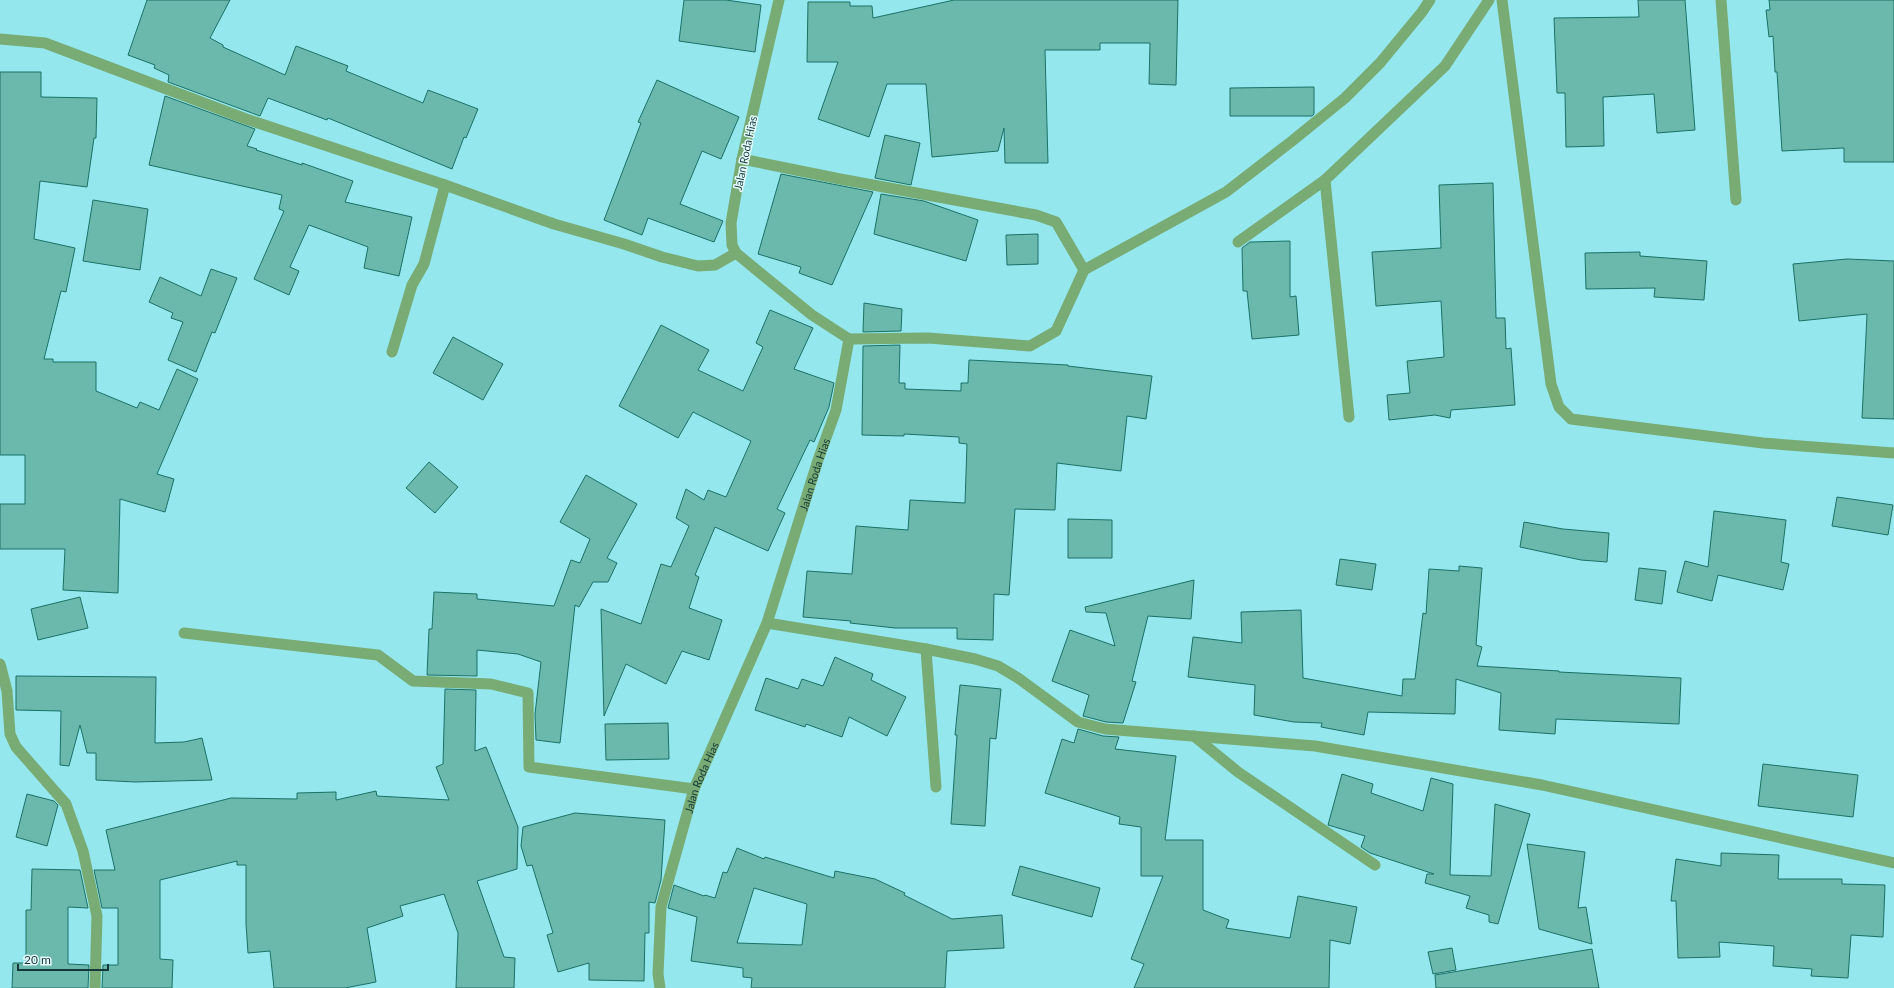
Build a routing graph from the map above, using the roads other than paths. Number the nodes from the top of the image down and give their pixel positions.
1 (779, 0) edge
2 (1430, 0) edge
3 (1489, 0) edge
4 (1502, 0) edge
5 (1721, 0) edge
6 (0, 38) edge
7 (742, 159) junction
8 (1325, 180) junction
9 (445, 185) junction
10 (1736, 200) dead end
11 (1238, 242) dead end
12 (736, 253) junction
13 (1084, 270) junction
14 (849, 339) junction
15 (392, 352) dead end
16 (1349, 417) dead end
17 (1894, 453) edge
18 (767, 623) junction
19 (184, 633) dead end
20 (926, 649) junction
21 (0, 664) edge
22 (1194, 736) junction
23 (936, 787) dead end
24 (694, 789) junction
25 (1894, 863) edge
26 (1375, 865) dead end
27 (95, 988) edge
28 (660, 988) edge

1 - 7 street, Jalan Roda Hias
2 - 13 street
3 - 8 street
4 - 17 street
5 - 10 street
6 - 9 street
7 - 12 street, Jalan Roda Hias
7 - 13 street
8 - 11 street
8 - 16 street
9 - 12 street
9 - 15 street
12 - 14 street
13 - 14 street
14 - 18 street, Jalan Roda Hias
18 - 20 street
18 - 24 street, Jalan Roda Hias
19 - 24 street
20 - 22 street
20 - 23 street
21 - 27 street
22 - 25 street
22 - 26 street
24 - 28 street, Jalan Roda Hias

